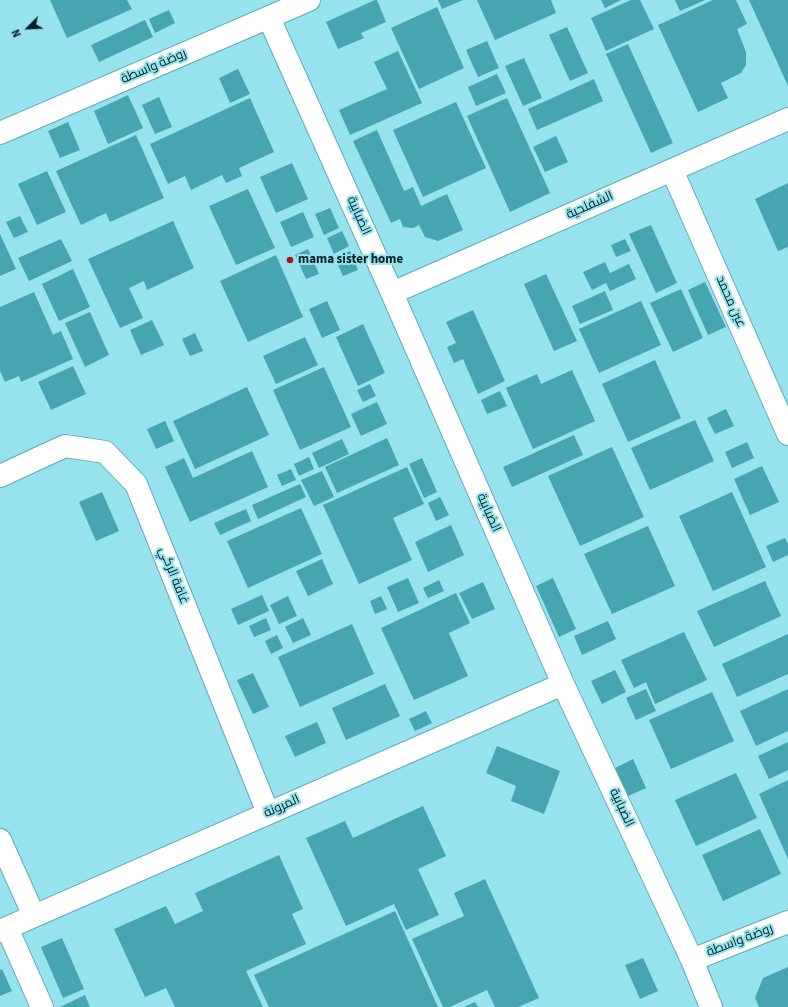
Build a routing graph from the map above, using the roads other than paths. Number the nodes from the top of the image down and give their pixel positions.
1 (309, 0) edge
2 (269, 18) junction
3 (788, 120) edge
4 (0, 133) edge
5 (672, 170) junction
6 (392, 293) junction
7 (788, 434) edge
8 (0, 476) edge
9 (563, 684) junction
10 (268, 813) junction
11 (0, 840) edge
12 (34, 916) junction
13 (788, 922) edge
14 (4, 929) edge
15 (692, 960) junction
16 (42, 1007) edge
17 (711, 1007) edge

1 - 2 street, روضة واسطة
2 - 4 street, روضة واسطة
2 - 6 street, الضبابية
3 - 5 street, الشفلحية
5 - 6 street, الشفلحية
5 - 7 street, عين محمد
6 - 9 street, الضبابية
8 - 10 street, غافة الركي
9 - 10 street, المرونة
9 - 15 street, الضبابية
10 - 12 street, المرونة
11 - 12 street
12 - 14 street, المرونة
13 - 15 street, روضة واسطة
14 - 16 street
15 - 17 street, الضبابية

